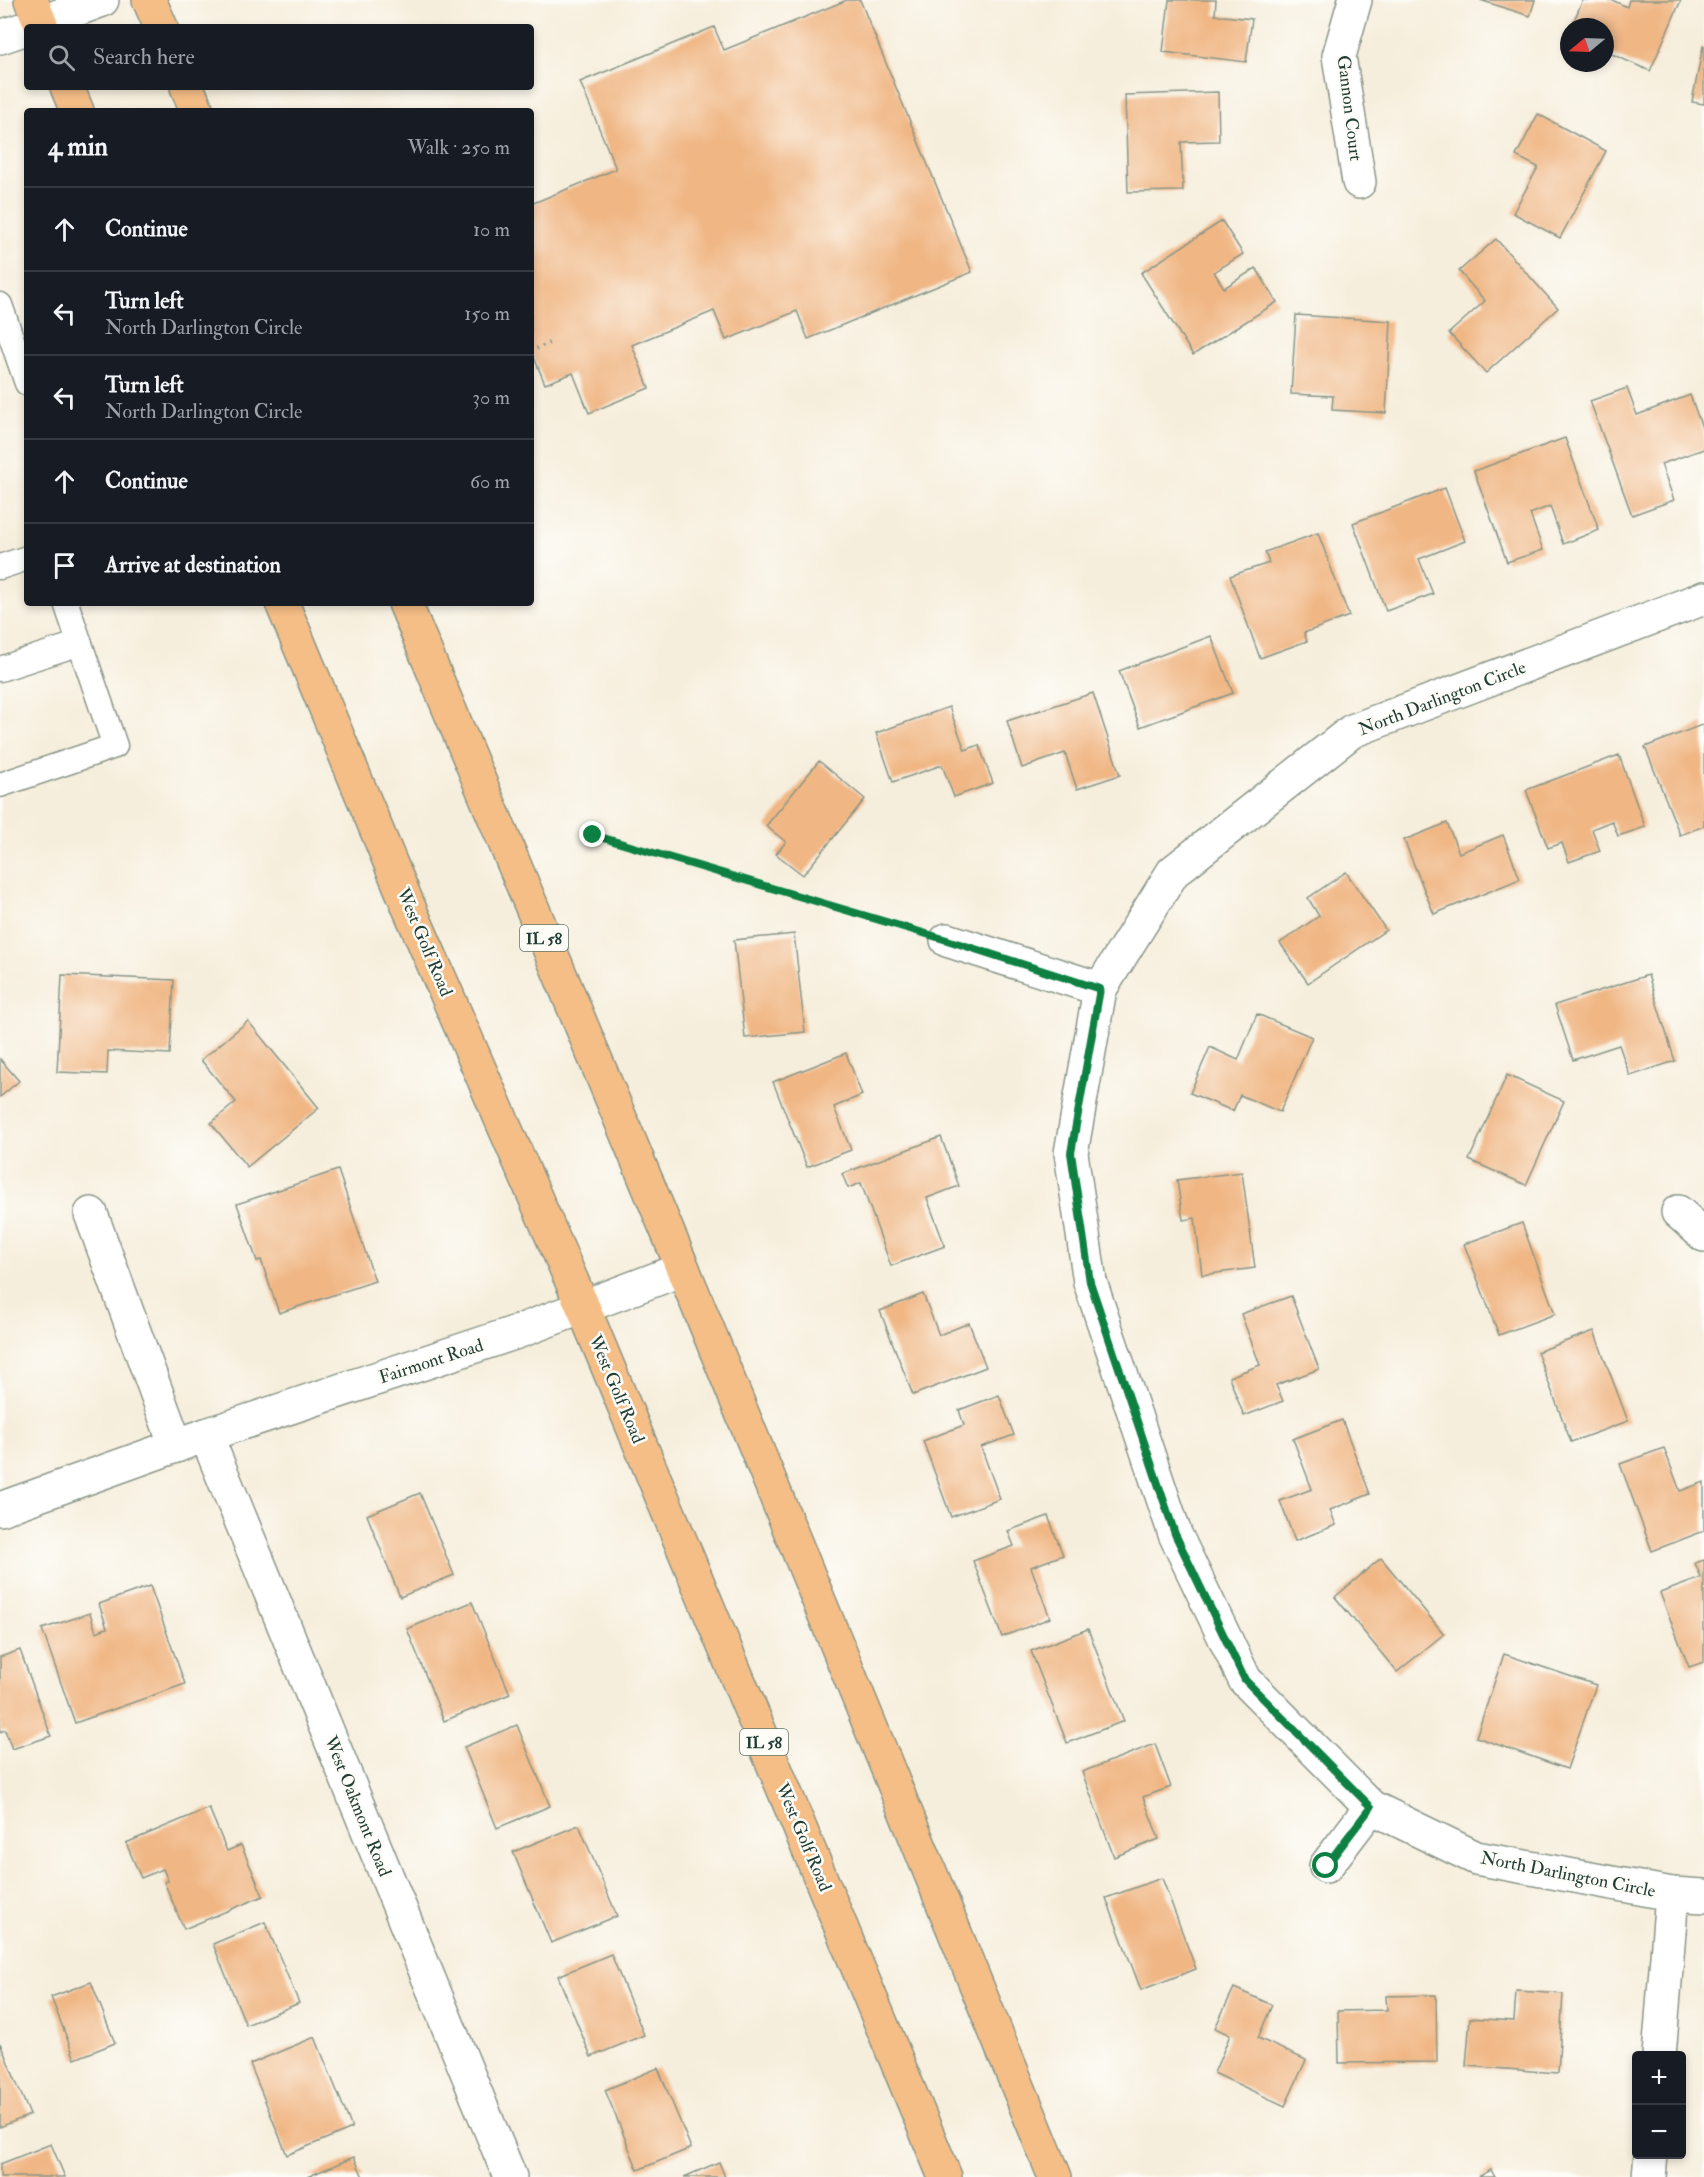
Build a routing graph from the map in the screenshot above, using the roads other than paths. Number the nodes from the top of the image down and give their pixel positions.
1 (102, 0) edge
2 (149, 0) edge
3 (1355, 0) edge
4 (34, 21) edge
5 (159, 24) edge
6 (24, 26) edge
7 (0, 37) edge
8 (68, 90) edge
9 (188, 90) edge
10 (76, 108) edge
11 (196, 108) edge
12 (1359, 182) dead end
13 (0, 305) edge
14 (24, 374) edge
15 (24, 559) edge
16 (0, 567) edge
17 (1704, 598) edge
18 (67, 606) edge
19 (283, 606) edge
20 (406, 606) edge
21 (80, 643) junction
22 (0, 669) edge
23 (0, 785) edge
24 (947, 940) road end
25 (1100, 989) junction
26 (1678, 1212) dead end
27 (91, 1214) dead end
28 (1704, 1235) edge
29 (683, 1269) junction
30 (583, 1307) junction
31 (206, 1435) junction
32 (176, 1446) junction
33 (0, 1509) edge
34 (1371, 1807) junction
35 (1326, 1866) dead end
36 (1688, 1895) edge
37 (1660, 2051) edge
38 (1651, 2159) edge
39 (510, 2177) edge
40 (945, 2177) edge
41 (1055, 2177) edge
42 (1649, 2177) edge

1 - 4 street
2 - 5 main road
3 - 12 street, Gannon Court
6 - 7 street
8 - 10 main road
9 - 11 main road
13 - 14 lane
15 - 16 lane
17 - 25 street, North Darlington Circle
18 - 21 lane
19 - 30 main road, West Golf Road / IL 58
20 - 29 main road, IL 58
21 - 22 lane
21 - 23 lane
24 - 25 street
25 - 34 street, North Darlington Circle
26 - 28 street
27 - 32 street
29 - 30 street, Fairmont Road
29 - 41 main road, IL 58
30 - 31 street, Fairmont Road
30 - 40 main road, West Golf Road / IL 58
31 - 32 street, Fairmont Road
31 - 39 street, West Oakmont Road
32 - 33 street, Fairmont Road
34 - 35 street
34 - 36 street, North Darlington Circle
36 - 37 street
38 - 42 street

